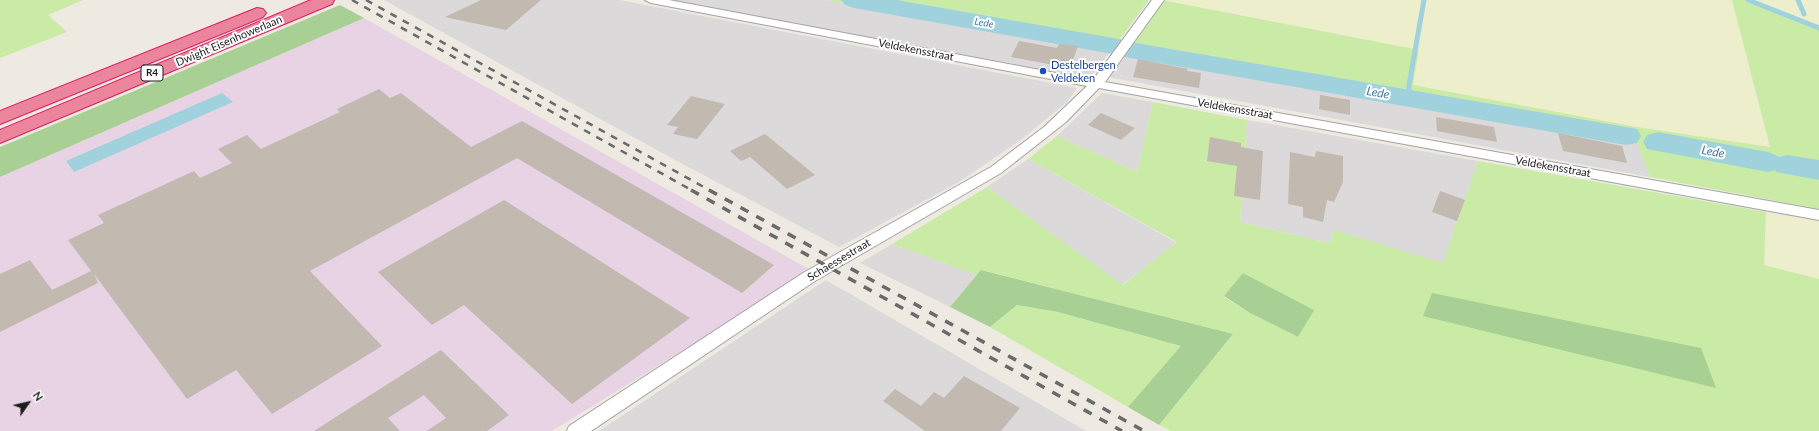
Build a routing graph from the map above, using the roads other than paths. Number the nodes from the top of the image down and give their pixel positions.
1 (326, 0) edge
2 (1158, 0) edge
3 (658, 1) edge
4 (296, 5) edge
5 (1096, 84) junction
6 (0, 118) edge
7 (0, 137) edge
8 (1819, 215) edge
9 (576, 431) edge

1 - 4 highway, R4
2 - 5 street, Schaessestraat
3 - 5 street, Veldekensstraat
4 - 6 highway, Dwight Eisenhowerlaan / R4
4 - 7 highway, Dwight Eisenhowerlaan / R4
5 - 8 street, Veldekensstraat
5 - 9 street, Schaessestraat

